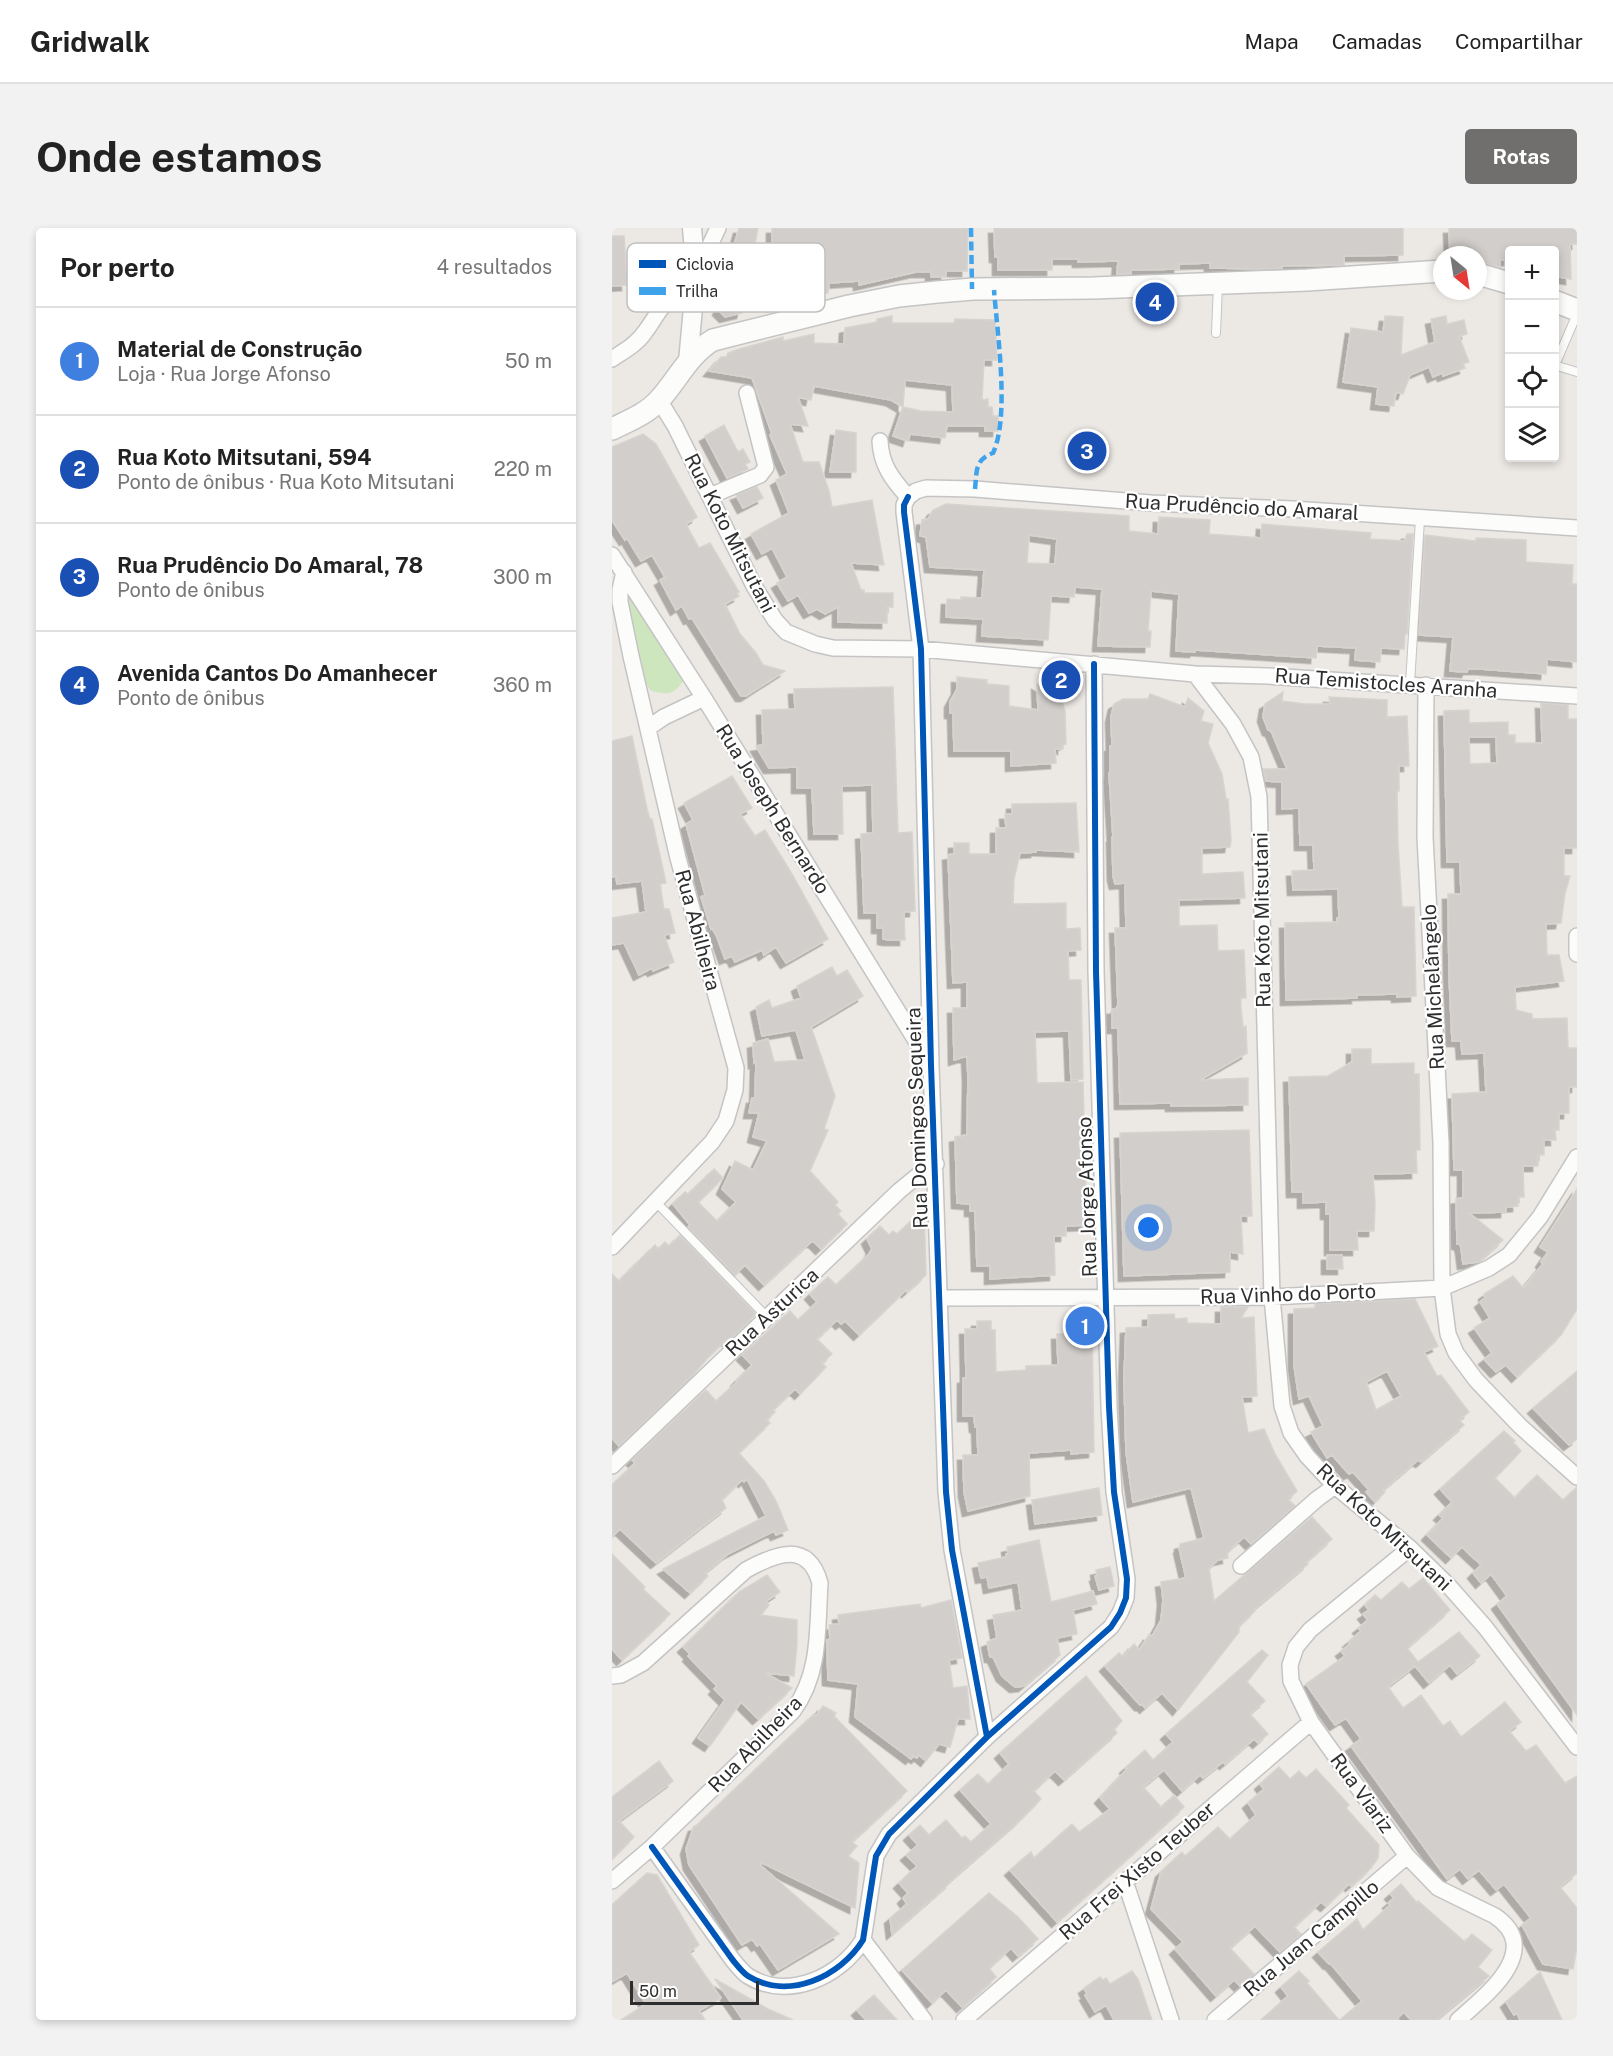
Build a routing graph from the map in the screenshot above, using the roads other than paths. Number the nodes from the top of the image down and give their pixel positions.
1 (692, 228) edge
2 (718, 228) edge
3 (693, 243) edge
4 (711, 243) edge
5 (1433, 272) edge
6 (1487, 277) edge
7 (1505, 282) edge
8 (1218, 283) junction
9 (1559, 303) edge
10 (656, 312) edge
11 (693, 312) edge
12 (824, 312) edge
13 (825, 312) edge
14 (1577, 312) edge
15 (1216, 333) dead end
16 (1559, 355) edge
17 (612, 359) edge
18 (688, 362) junction
19 (1559, 366) edge
20 (1577, 372) edge
21 (747, 393) dead end
22 (659, 400) junction
23 (612, 429) edge
24 (879, 441) dead end
25 (710, 496) junction
26 (908, 496) junction
27 (1420, 519) junction
28 (1577, 528) edge
29 (612, 555) edge
30 (624, 572) junction
31 (921, 650) junction
32 (1094, 663) junction
33 (1195, 674) junction
34 (1410, 684) junction
35 (1426, 685) junction
36 (1577, 696) edge
37 (704, 698) junction
38 (648, 728) junction
39 (1577, 936) edge
40 (1577, 954) edge
41 (931, 1065) junction
42 (1577, 1157) edge
43 (936, 1164) junction
44 (655, 1201) junction
45 (612, 1246) edge
46 (1442, 1288) junction
47 (1107, 1297) junction
48 (1272, 1297) junction
49 (939, 1298) junction
50 (767, 1317) junction
51 (612, 1466) edge
52 (1577, 1477) edge
53 (1335, 1486) junction
54 (1410, 1548) junction
55 (1241, 1566) dead end
56 (612, 1676) edge
57 (1311, 1722) junction
58 (987, 1737) junction
59 (1577, 1748) edge
60 (652, 1846) junction
61 (1407, 1856) junction
62 (612, 1881) edge
63 (1125, 1881) junction
64 (863, 1940) junction
65 (924, 2020) edge
66 (964, 2020) edge
67 (1172, 2020) edge
68 (1215, 2020) edge
69 (1458, 2020) edge

1 - 3 street
2 - 4 street
5 - 8 main road
6 - 7 main road
8 - 13 main road
8 - 15 lane
9 - 14 main road
10 - 17 street
11 - 18 street
12 - 18 main road
14 - 16 lane
18 - 22 main road
19 - 20 lane
21 - 25 street
22 - 23 main road
22 - 25 street, Rua Koto Mitsutani
24 - 26 street
25 - 31 street, Rua Koto Mitsutani
26 - 27 street, Rua Prudêncio do Amaral
26 - 31 street, Rua Domingos Sequeira
27 - 28 street, Rua Prudêncio do Amaral
27 - 34 lane
29 - 30 street, Rua Joseph Bernardo
30 - 37 street, Rua Joseph Bernardo
30 - 38 street, Rua Abilheira
31 - 32 street, Rua Koto Mitsutani
31 - 41 street, Rua Domingos Sequeira
32 - 33 street, Rua Koto Mitsutani
32 - 47 street, Rua Jorge Afonso
33 - 34 street, Rua Temistocles Aranha
33 - 48 street, Rua Koto Mitsutani
34 - 35 street, Rua Temistocles Aranha
35 - 36 street, Rua Temistocles Aranha
35 - 46 street, Rua Michelângelo
37 - 38 street
37 - 41 street, Rua Joseph Bernardo
38 - 44 street, Rua Abilheira
39 - 40 street
41 - 43 street, Rua Domingos Sequeira
42 - 46 street, Rua Vinho do Porto
43 - 49 street, Rua Domingos Sequeira
43 - 50 street, Rua Asturica
44 - 45 street, Rua Abilheira
44 - 50 lane
46 - 48 street, Rua Vinho do Porto
46 - 52 street, Rua Michelângelo
47 - 48 street, Rua Vinho do Porto
47 - 49 street, Rua Vinho do Porto
47 - 58 street, Rua Jorge Afonso
48 - 53 street, Rua Koto Mitsutani
49 - 58 street, Rua Domingos Sequeira
50 - 51 street, Rua Asturica
53 - 54 street, Rua Koto Mitsutani
53 - 55 street
54 - 57 street, Rua Viariz
54 - 59 street, Rua Koto Mitsutani
56 - 60 street, Rua Abilheira
57 - 61 street, Rua Viariz
57 - 63 street, Rua Frei Xisto Teuber
58 - 64 street, Rua Jorge Afonso
60 - 62 street, Rua Abilheira
60 - 64 street
61 - 68 street, Rua Juan Campillo
61 - 69 street, Rua Viariz
63 - 66 street, Rua Frei Xisto Teuber
63 - 67 street
64 - 65 street

